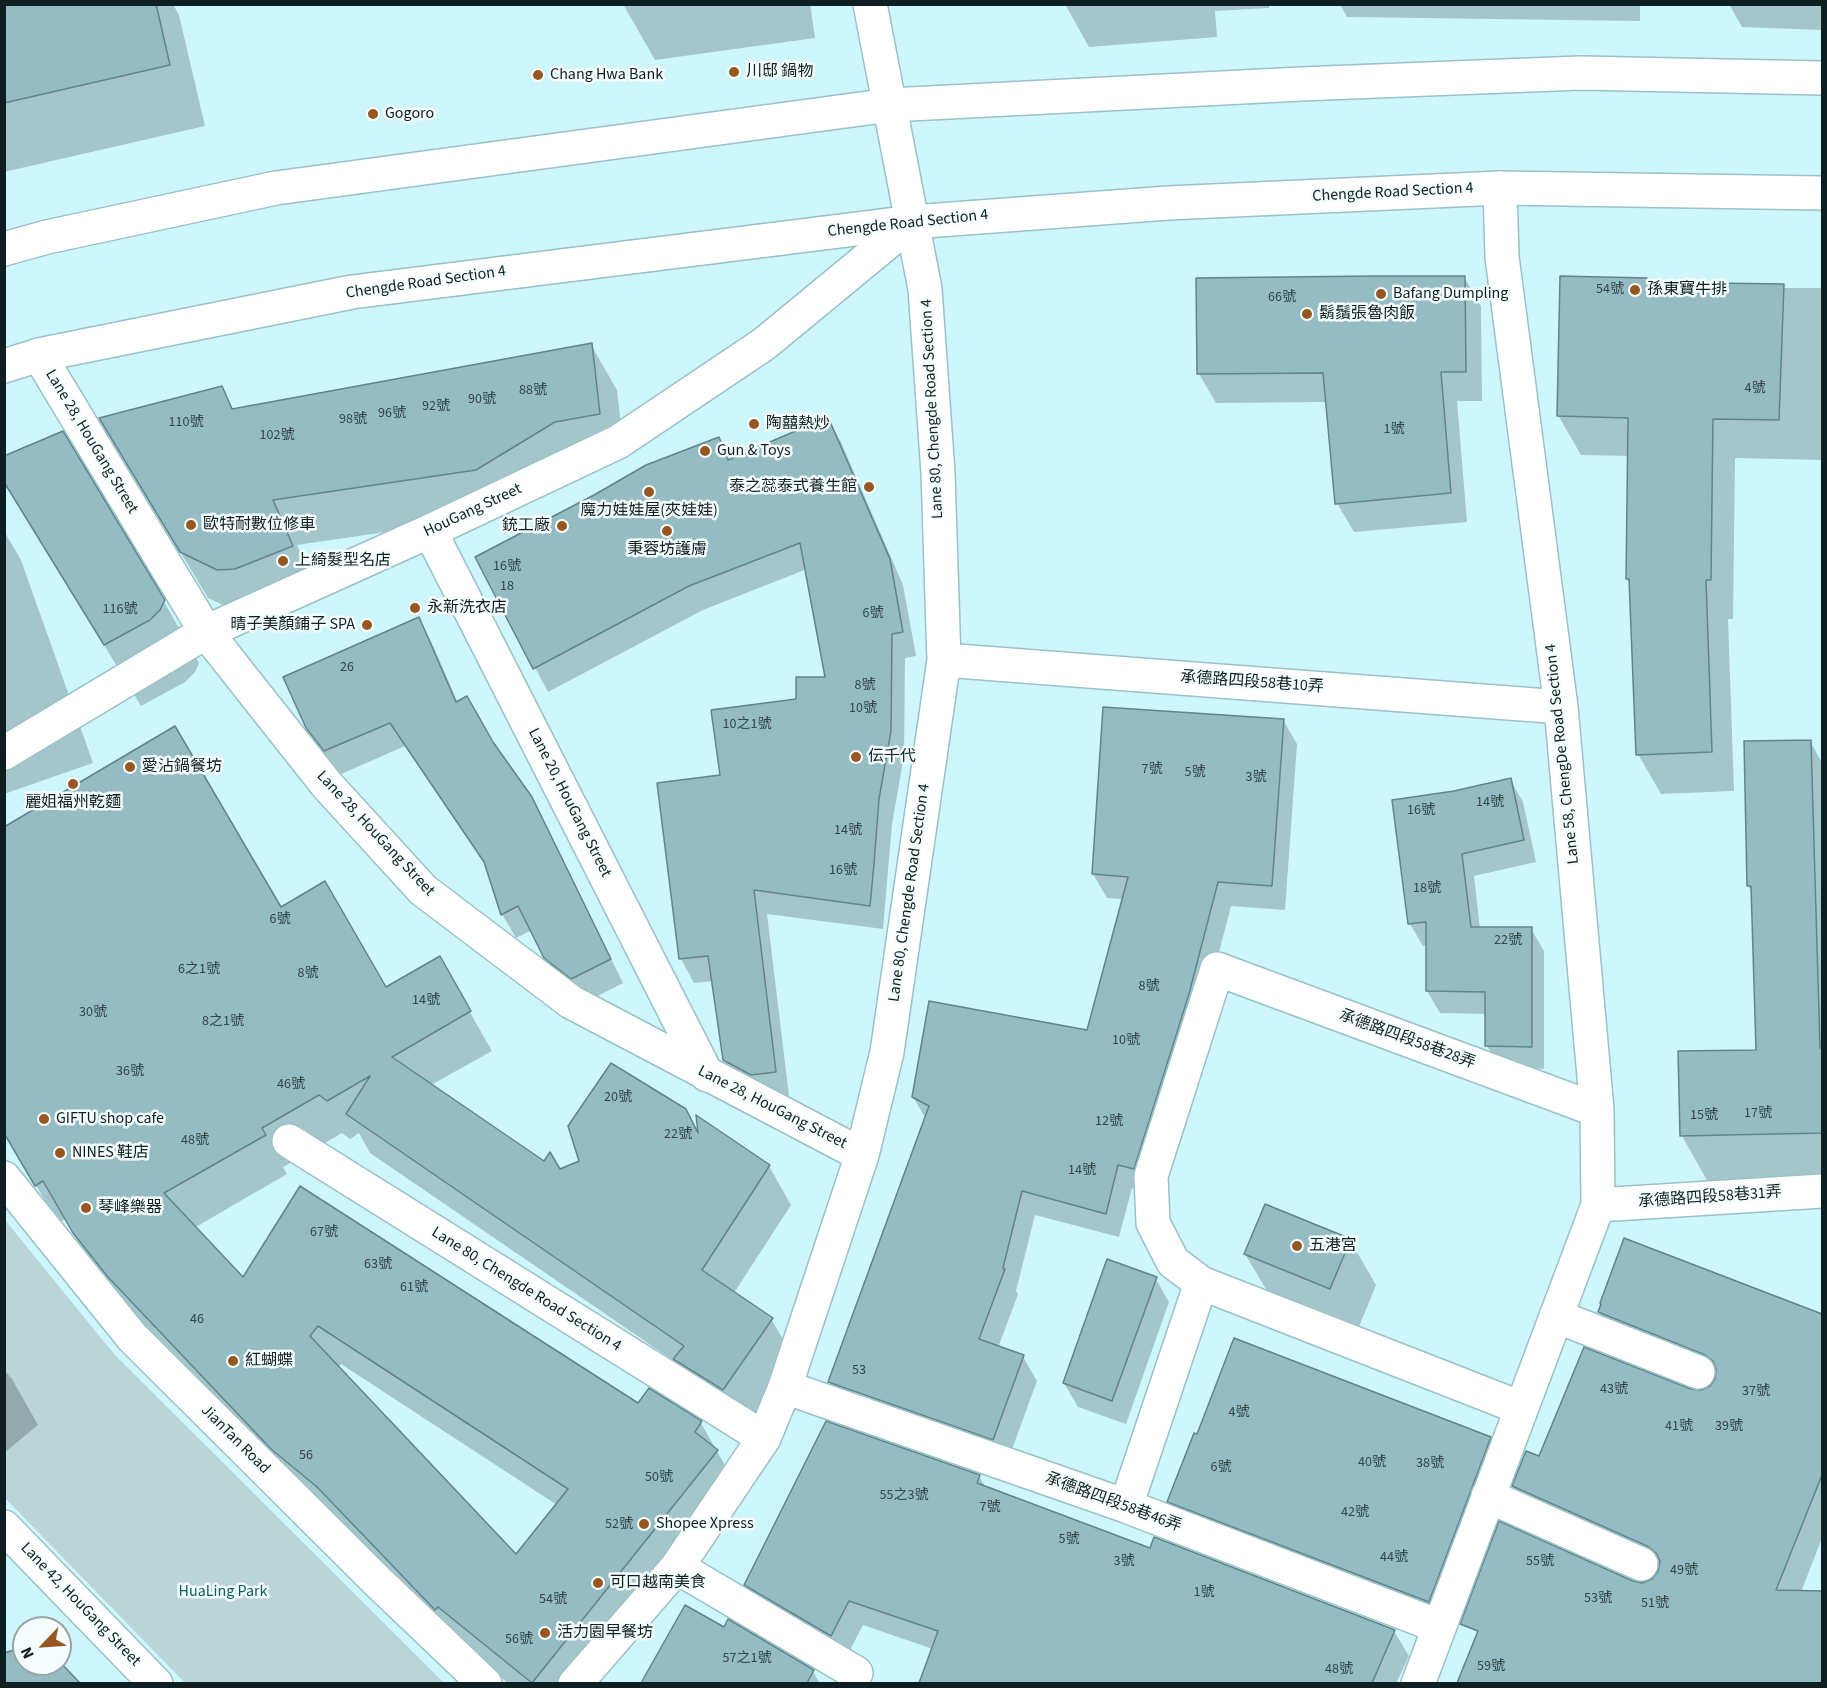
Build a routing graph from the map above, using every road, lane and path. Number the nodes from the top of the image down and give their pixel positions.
1 (870, 4) edge
2 (1822, 78) edge
3 (890, 105) junction
4 (1500, 188) junction
5 (1822, 193) edge
6 (912, 222) junction
7 (4, 249) edge
8 (39, 355) junction
9 (4, 366) edge
10 (430, 531) junction
11 (206, 632) junction
12 (944, 660) junction
13 (1561, 706) junction
14 (4, 753) edge
15 (707, 1075) junction
16 (1597, 1110) junction
17 (289, 1142) dead end
18 (862, 1155) junction
19 (4, 1178) edge
20 (1822, 1191) edge
21 (1598, 1205) junction
22 (1201, 1283) junction
23 (1556, 1316) junction
24 (1698, 1372) dead end
25 (785, 1387) junction
26 (1521, 1408) junction
27 (764, 1438) junction
28 (1488, 1496) junction
29 (1126, 1506) junction
30 (4, 1527) edge
31 (1641, 1564) dead end
32 (677, 1568) junction
33 (1438, 1626) junction
34 (856, 1673) dead end
35 (156, 1683) edge
36 (485, 1683) edge
37 (576, 1683) edge
38 (1418, 1683) edge

1 - 3 street, Lane 80, Chengde Road Section 4
2 - 3 street
3 - 6 street, Lane 80, Chengde Road Section 4
3 - 7 street
4 - 5 street, Chengde Road Section 4
4 - 6 street, Chengde Road Section 4
4 - 13 street, Lane 58, ChengDe Road Section 4
6 - 8 street, Chengde Road Section 4
6 - 10 street, HouGang Street
6 - 12 street, Lane 80, Chengde Road Section 4
8 - 9 street, Chengde Road Section 4
8 - 11 street, Lane 28, HouGang Street
10 - 11 street, HouGang Street
10 - 15 street, Lane 20, HouGang Street
11 - 14 street, HouGang Street
11 - 15 street, Lane 28, HouGang Street
12 - 13 street, 承德路四段58巷10弄
12 - 18 street, Lane 80, Chengde Road Section 4
13 - 16 street, Lane 58, ChengDe Road Section 4
15 - 18 street, Lane 28, HouGang Street
16 - 21 street, Lane 58, ChengDe Road Section 4
16 - 22 street, 承德路四段58巷28弄
17 - 27 street, Lane 80, Chengde Road Section 4
18 - 25 street, Lane 80, Chengde Road Section 4
19 - 36 street, JianTan Road
20 - 21 street, 承德路四段58巷31弄
21 - 23 street, Lane 58, ChengDe Road Section 4
22 - 26 street
22 - 29 street
23 - 24 street
23 - 26 street, Lane 58, ChengDe Road Section 4
25 - 27 street, Lane 80, Chengde Road Section 4
25 - 29 street, 承德路四段58巷46弄
26 - 28 street, Lane 58, ChengDe Road Section 4
27 - 32 street, Lane 80, Chengde Road Section 4
28 - 31 street
28 - 33 street, Lane 58, ChengDe Road Section 4
29 - 33 street, 承德路四段58巷46弄
30 - 35 street, Lane 42, HouGang Street
32 - 34 street
32 - 37 street, Lane 80, Chengde Road Section 4
33 - 38 street, Lane 58, ChengDe Road Section 4

